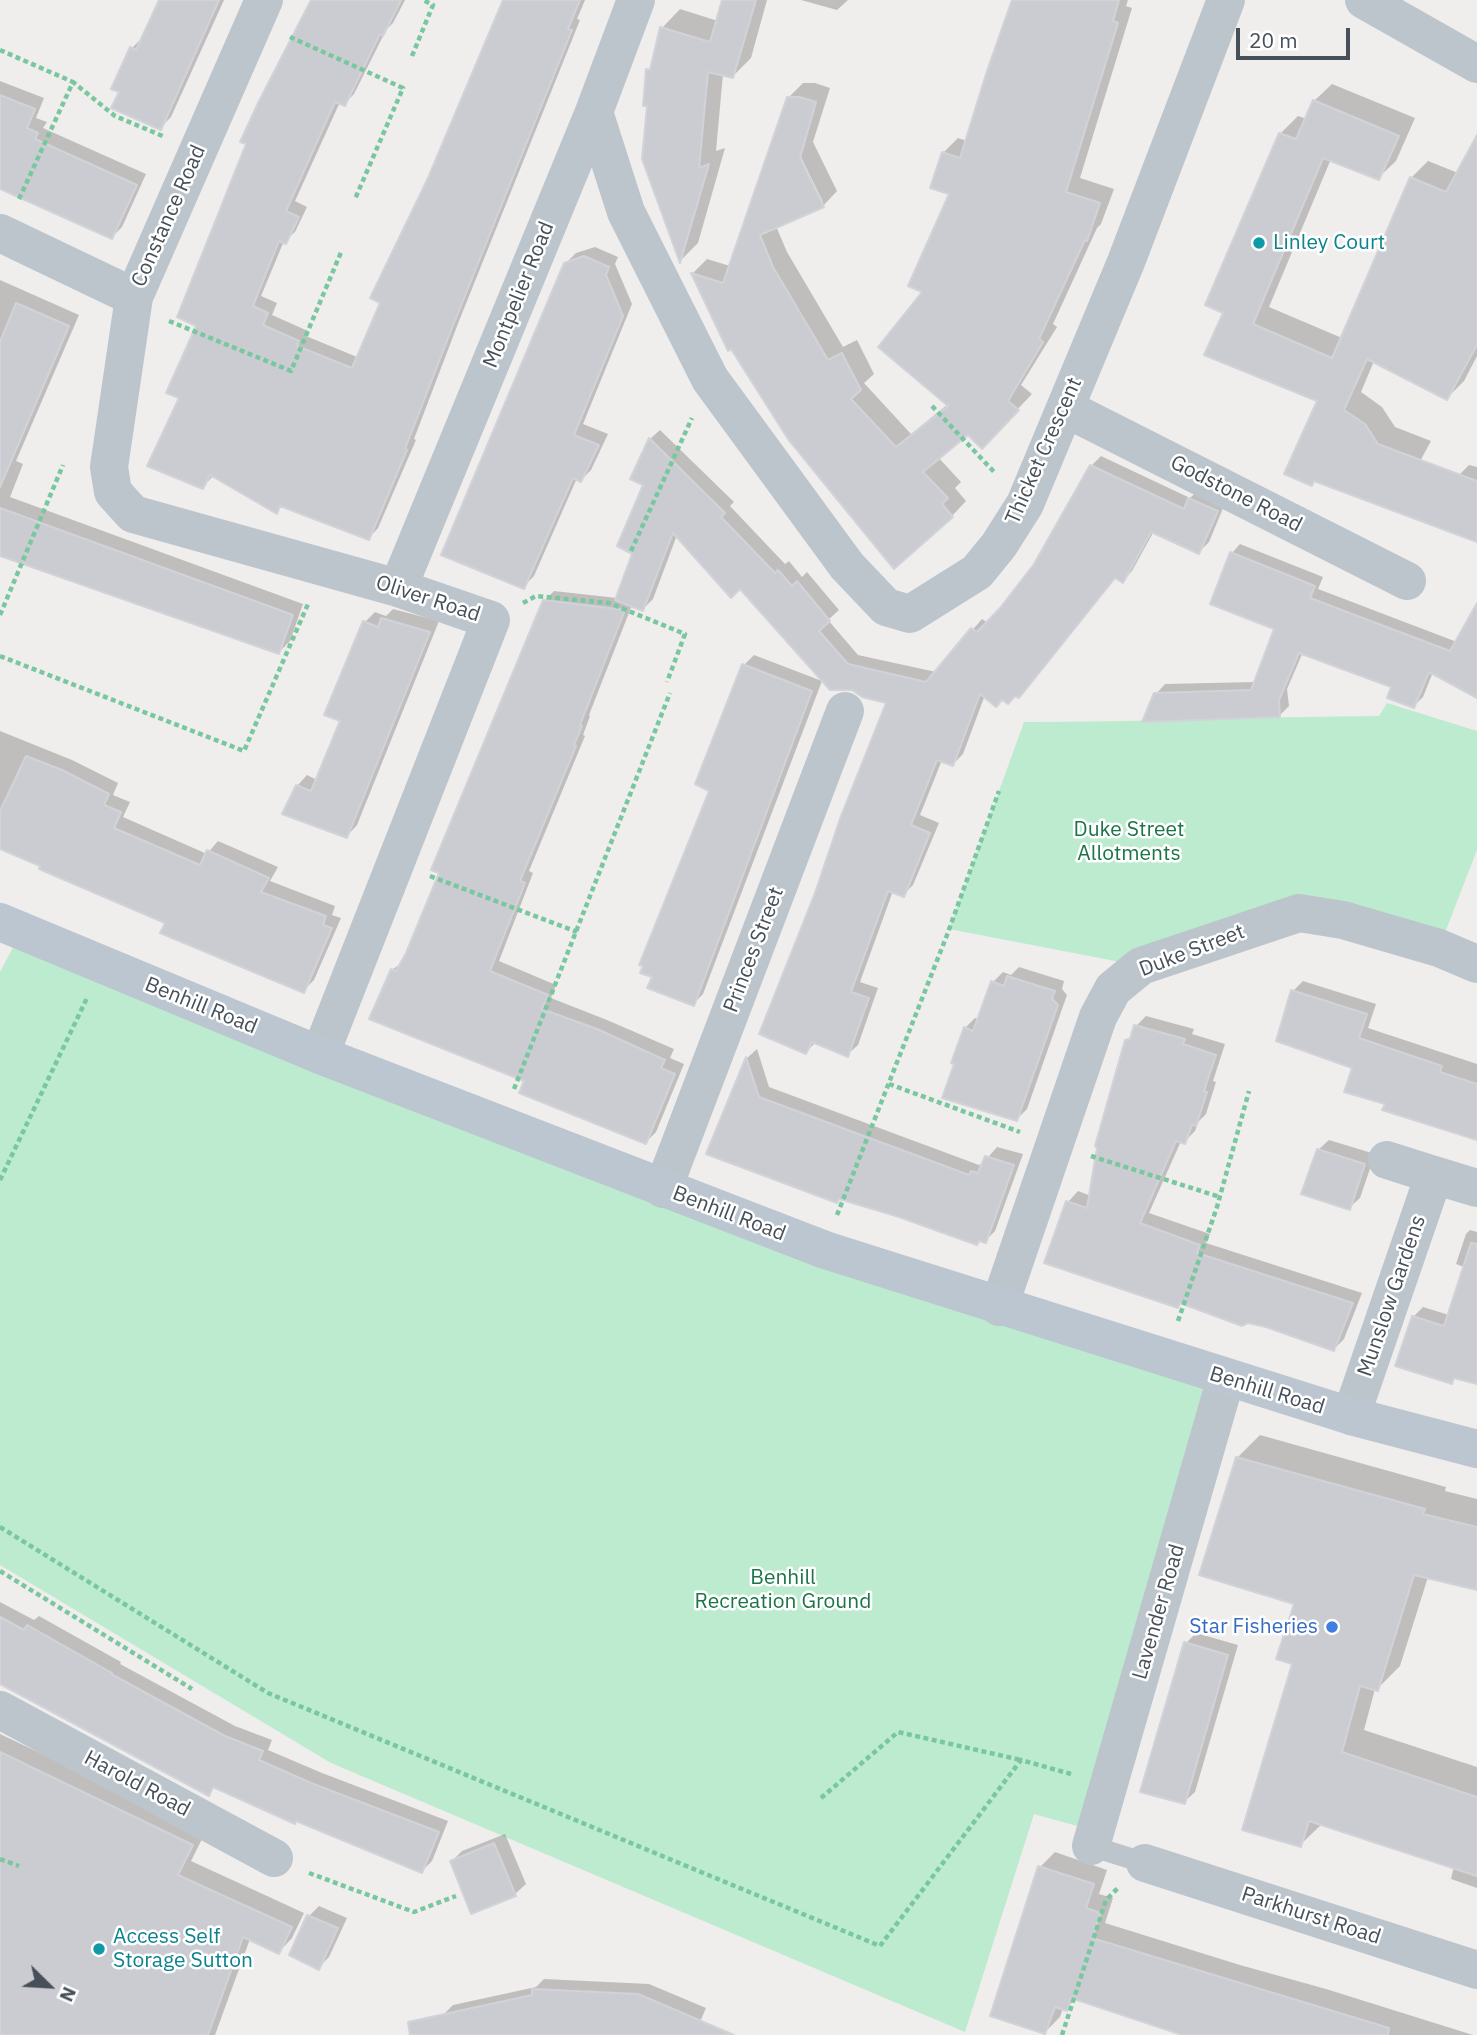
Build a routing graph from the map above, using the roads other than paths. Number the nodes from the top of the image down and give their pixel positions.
1 (636, 0) edge
2 (1226, 0) edge
3 (1364, 0) edge
4 (259, 10) edge
5 (1477, 64) edge
6 (594, 112) junction
7 (1, 234) edge
8 (133, 302) junction
9 (1065, 408) junction
10 (1407, 581) dead end
11 (398, 588) junction
12 (845, 711) dead end
13 (0, 922) edge
14 (1477, 964) edge
15 (320, 1055) junction
16 (1387, 1160) dead end
17 (1434, 1175) junction
18 (1477, 1188) edge
19 (663, 1189) junction
20 (999, 1307) junction
21 (1226, 1378) junction
22 (1351, 1416) junction
23 (1477, 1449) edge
24 (0, 1710) edge
25 (1091, 1846) joint
26 (274, 1858) road end
27 (1145, 1863) joint
28 (1477, 1970) edge

1 - 6 street, Montpelier Road
2 - 9 street, Thicket Crescent
3 - 5 street
4 - 8 street, Constance Road
6 - 9 street, Thicket Crescent
6 - 11 street, Montpelier Road
7 - 8 street, Constance Road
8 - 11 street, Oliver Road
9 - 10 street, Godstone Road
11 - 15 street, Oliver Road
12 - 19 street, Princes Street
13 - 15 street, Benhill Road
14 - 20 street, Duke Street
15 - 19 street, Benhill Road
16 - 17 street
17 - 18 street
17 - 22 street, Munslow Gardens
19 - 20 street, Benhill Road
20 - 21 street, Benhill Road
21 - 22 street, Benhill Road
21 - 25 street, Lavender Road
22 - 23 street, Benhill Road
24 - 26 street, Harold Road
25 - 27 lane
27 - 28 street, Parkhurst Road

